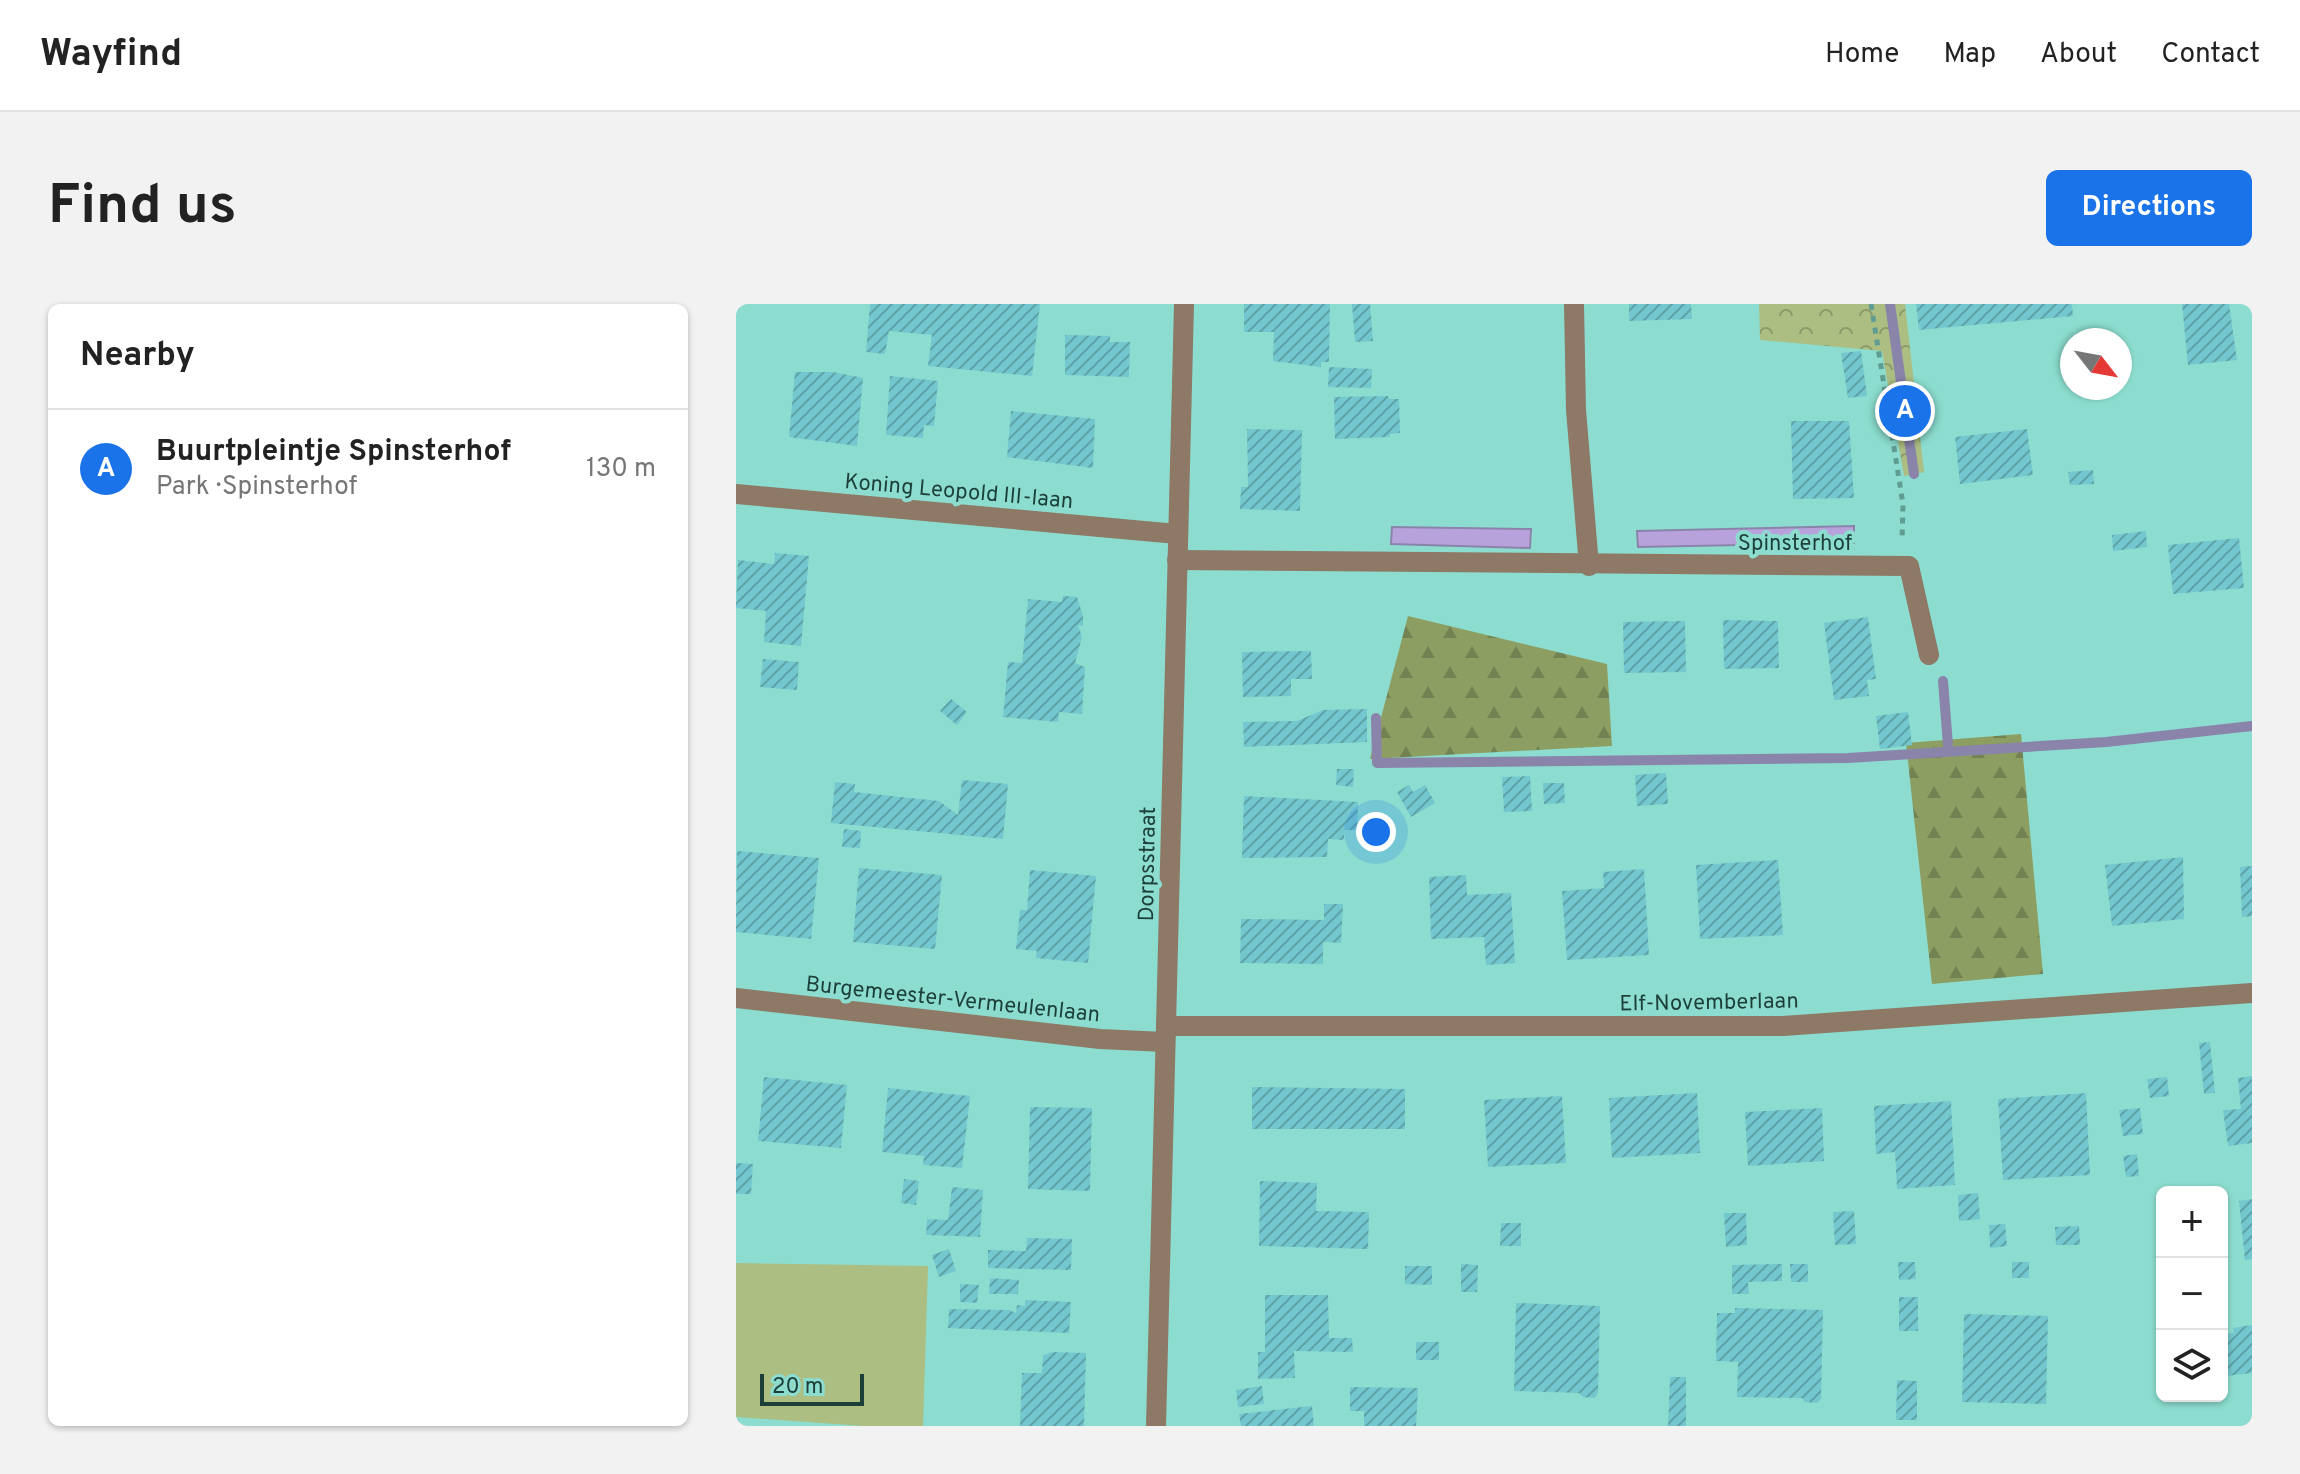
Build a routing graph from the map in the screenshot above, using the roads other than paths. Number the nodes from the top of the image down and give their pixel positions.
1 (1184, 304) edge
2 (1574, 304) edge
3 (736, 494) edge
4 (1177, 534) junction
5 (1177, 560) junction
6 (1589, 566) junction
7 (1929, 655) dead end
8 (2252, 993) edge
9 (736, 998) edge
10 (1165, 1034) junction
11 (1156, 1426) edge

1 - 4 street, Dorpsstraat
2 - 6 street
3 - 4 street, Koning Leopold III-laan
4 - 5 street, Dorpsstraat
5 - 6 street, Spinsterhof
5 - 10 street, Dorpsstraat
6 - 7 street, Spinsterhof
8 - 10 street, Elf-Novemberlaan
9 - 10 street, Burgemeester-Vermeulenlaan
10 - 11 street, Dorpsstraat

